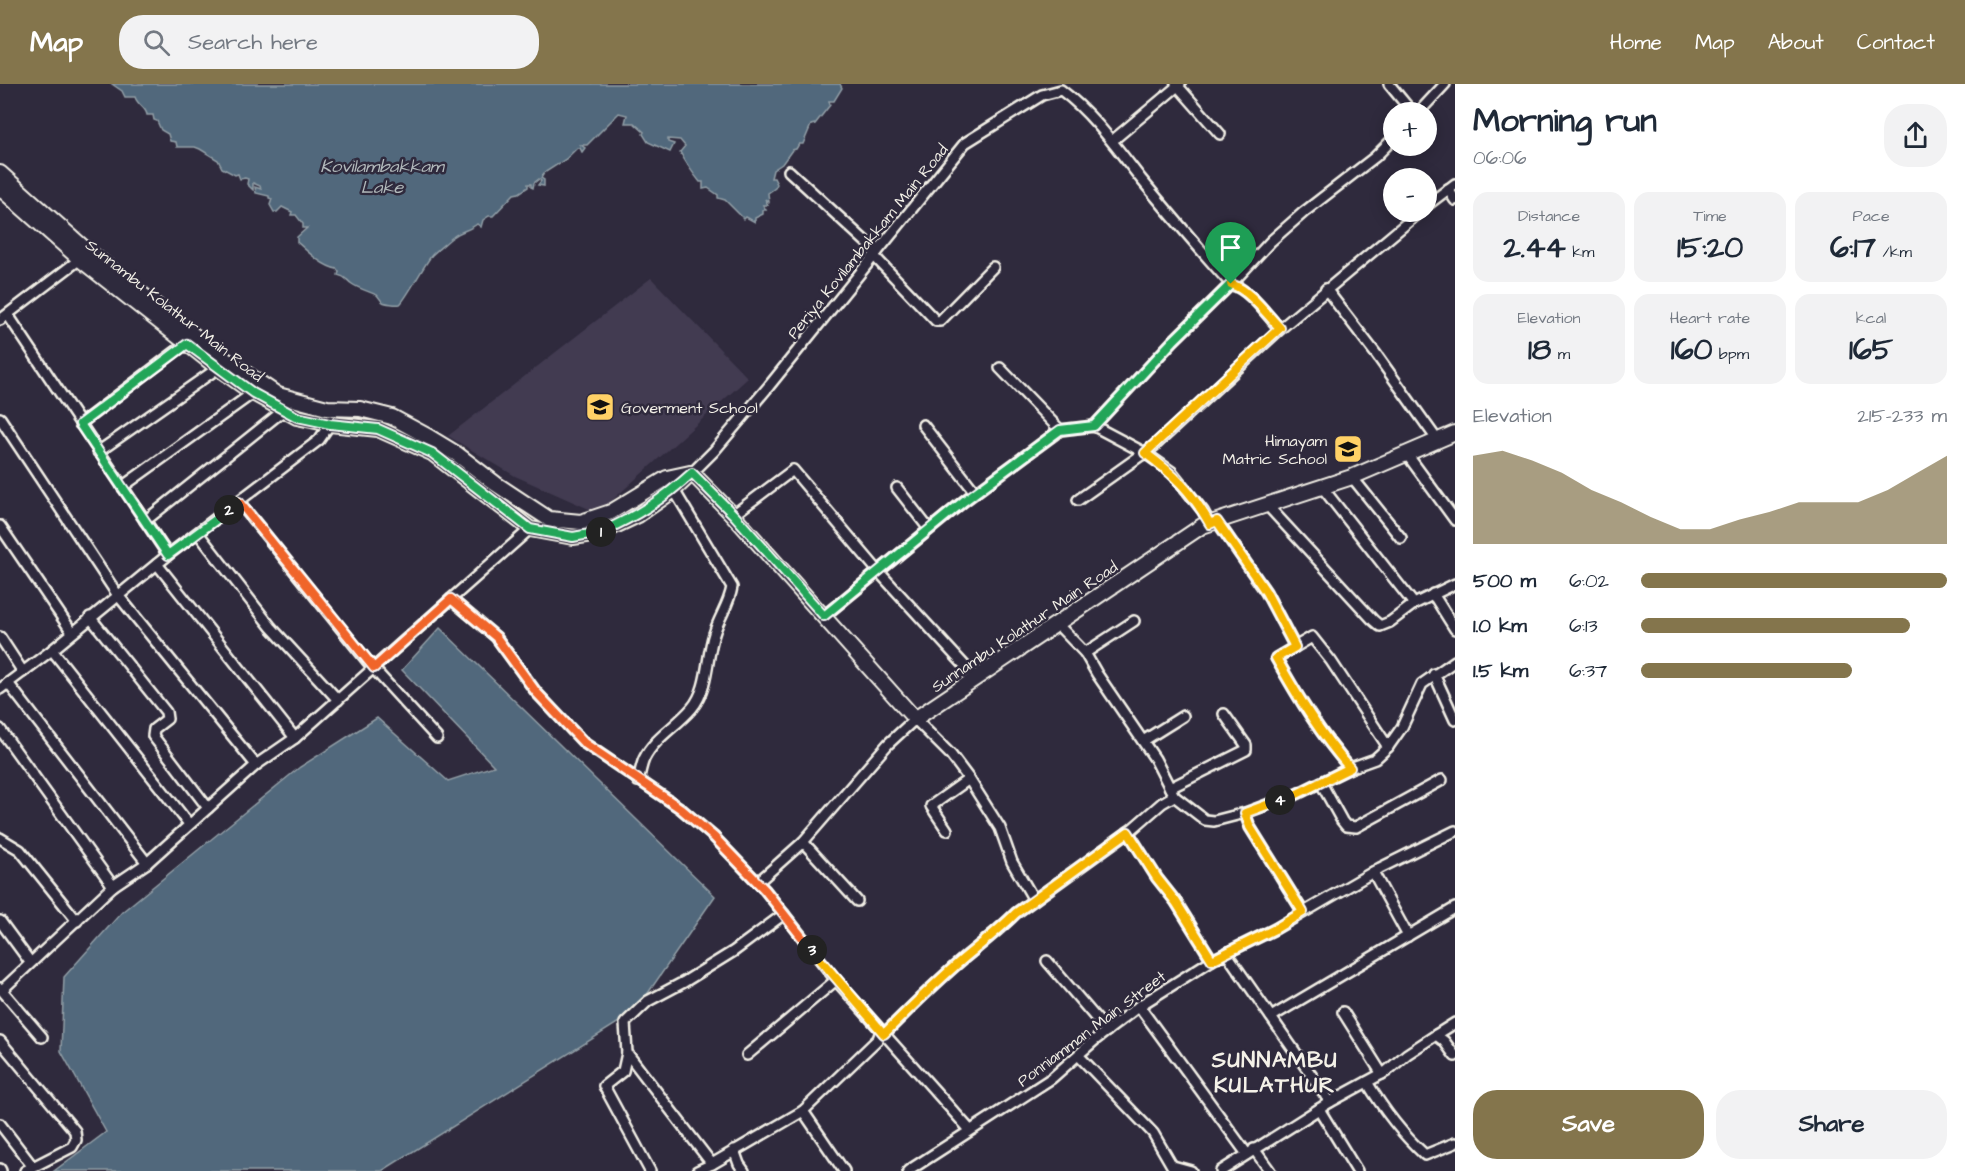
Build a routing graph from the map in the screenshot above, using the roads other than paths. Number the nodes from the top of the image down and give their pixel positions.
1 (1389, 84) edge
2 (1445, 84) edge
3 (1178, 85) edge
4 (1404, 102) edge
5 (1428, 102) edge
6 (1220, 134) dead end
7 (1112, 141) junction
8 (1383, 149) edge
9 (789, 171) dead end
10 (3, 183) edge
11 (1452, 186) edge
12 (1437, 198) edge
13 (1455, 200) edge
14 (1408, 222) edge
15 (876, 254) junction
16 (85, 255) junction
17 (993, 267) dead end
18 (1231, 284) junction
19 (1326, 289) junction
20 (4, 318) edge
21 (1280, 328) junction
22 (187, 344) junction
23 (218, 368) junction
24 (1000, 368) dead end
25 (253, 393) junction
26 (330, 408) junction
27 (284, 410) junction
28 (0, 418) edge
29 (80, 424) junction
30 (330, 424) junction
31 (923, 425) dead end
32 (1094, 426) junction
33 (1060, 430) junction
34 (1455, 433) edge
35 (1438, 441) junction
36 (98, 452) junction
37 (1145, 453) junction
38 (1406, 453) junction
39 (692, 473) junction
40 (1352, 477) junction
41 (122, 487) junction
42 (1322, 487) junction
43 (897, 488) dead end
44 (674, 490) junction
45 (975, 492) junction
46 (1077, 500) dead end
47 (239, 502) junction
48 (1267, 505) junction
49 (734, 515) junction
50 (1455, 520) edge
51 (145, 521) junction
52 (1213, 522) junction
53 (0, 526) edge
54 (530, 529) junction
55 (929, 530) junction
56 (198, 533) junction
57 (1401, 538) dead end
58 (168, 555) junction
59 (157, 564) junction
60 (879, 571) junction
61 (1455, 584) edge
62 (117, 594) junction
63 (1433, 594) junction
64 (451, 599) junction
65 (1414, 604) junction
66 (824, 616) junction
67 (90, 617) junction
68 (1134, 621) dead end
69 (1057, 624) junction
70 (1455, 629) edge
71 (72, 632) junction
72 (0, 637) edge
73 (1295, 647) junction
74 (52, 650) junction
75 (1085, 653) junction
76 (1455, 661) edge
77 (374, 668) junction
78 (23, 672) junction
79 (1434, 674) junction
80 (976, 678) junction
81 (4, 686) edge
82 (338, 700) junction
83 (1224, 714) dead end
84 (1183, 716) dead end
85 (915, 719) junction
86 (1455, 720) edge
87 (0, 729) edge
88 (295, 738) junction
89 (437, 738) dead end
90 (1143, 741) junction
91 (1388, 747) junction
92 (256, 765) junction
93 (1350, 768) junction
94 (969, 779) junction
95 (1442, 780) dead end
96 (639, 781) junction
97 (1321, 783) junction
98 (1172, 792) junction
99 (208, 807) junction
100 (1245, 813) junction
101 (189, 824) junction
102 (947, 830) dead end
103 (1455, 831) edge
104 (1128, 832) junction
105 (0, 838) edge
106 (803, 842) junction
107 (147, 863) junction
108 (1373, 872) junction
109 (758, 882) junction
110 (113, 886) junction
111 (1034, 900) junction
112 (857, 901) dead end
113 (1455, 908) edge
114 (1303, 912) junction
115 (784, 914) junction
116 (0, 921) edge
117 (77, 921) junction
118 (1408, 936) junction
119 (1227, 954) junction
120 (1212, 960) junction
121 (1047, 961) dead end
122 (30, 962) junction
123 (836, 980) junction
124 (1, 989) edge
125 (1139, 1006) junction
126 (1343, 1012) dead end
127 (1271, 1017) junction
128 (1455, 1023) edge
129 (1107, 1031) junction
130 (883, 1032) junction
131 (1436, 1035) junction
132 (42, 1037) dead end
133 (0, 1041) edge
134 (627, 1053) junction
135 (747, 1055) dead end
136 (1078, 1056) junction
137 (1455, 1056) edge
138 (1382, 1074) junction
139 (1367, 1082) junction
140 (1330, 1102) junction
141 (1319, 1109) junction
142 (803, 1111) junction
143 (0, 1124) edge
144 (970, 1130) junction
145 (1455, 1143) edge
146 (734, 1150) junction
147 (1250, 1152) junction
148 (712, 1164) junction
149 (1174, 1168) edge
150 (29, 1169) edge
151 (650, 1171) edge
152 (697, 1171) edge
153 (744, 1171) edge
154 (844, 1171) edge
155 (908, 1171) edge
156 (1191, 1171) edge
157 (1221, 1171) edge
158 (1270, 1171) edge
159 (1357, 1171) edge

1 - 4 street
2 - 5 street
3 - 6 street
3 - 7 street
7 - 15 street, Periya Kovilambakkam Main Road
7 - 18 street, Periya Kovilambakkam Main Road
8 - 18 street
9 - 15 street
10 - 16 street, Sunnambu Kolathur Main Road
11 - 12 street
11 - 13 street
14 - 19 street
15 - 17 street
15 - 39 street, Periya Kovilambakkam Main Road
16 - 20 street
16 - 22 street, Sunnambu Kolathur Main Road
16 - 26 street, Sunnambu Kolathur Main Road
18 - 21 street, Periya Kovilambakkam Main Road
18 - 32 street
19 - 21 street
19 - 35 street
20 - 29 street
21 - 37 street
22 - 23 street, Sunnambu Kolathur Main Road
22 - 29 street
23 - 25 street, Sunnambu Kolathur Main Road
23 - 36 street
24 - 33 street
25 - 27 street, Sunnambu Kolathur Main Road
25 - 41 street
26 - 30 street
26 - 39 street, Sunnambu Kolathur Main Road
27 - 30 street, Sunnambu Kolathur Main Road
27 - 51 street
28 - 62 street
29 - 36 street
30 - 47 street
30 - 54 street, Sunnambu Kolathur Main Road
31 - 45 street
32 - 33 street
32 - 37 street
33 - 45 street
34 - 35 street, Sunnambu Kolathur Main Road
35 - 38 street, Sunnambu Kolathur Main Road
36 - 41 street
37 - 46 street
37 - 52 street
38 - 40 street, Sunnambu Kolathur Main Road
38 - 50 street
39 - 44 street, Sunnambu Kolathur Main Road
39 - 49 street
40 - 42 street, Sunnambu Kolathur Main Road
40 - 57 street
41 - 51 street
42 - 48 street, Sunnambu Kolathur Main Road
42 - 65 street
43 - 55 street
44 - 54 street, Sunnambu Kolathur Main Road
44 - 96 street
45 - 55 street
47 - 56 street
47 - 77 street
48 - 52 street, Sunnambu Kolathur Main Road
48 - 65 street
49 - 60 street
49 - 66 street
51 - 58 street
52 - 69 street, Sunnambu Kolathur Main Road
52 - 73 street
53 - 71 street
54 - 64 street
55 - 60 street
56 - 58 street
56 - 82 street
58 - 59 street
59 - 62 street
59 - 88 street
60 - 66 street
60 - 80 street
61 - 63 street
62 - 67 street
62 - 92 street
63 - 65 street
63 - 70 street
64 - 77 street
64 - 96 street
66 - 85 street
67 - 71 street
67 - 99 street
68 - 75 street
69 - 75 street
69 - 80 street, Sunnambu Kolathur Main Road
71 - 74 street
72 - 78 street
73 - 91 street
73 - 93 street
74 - 78 street
74 - 101 street
75 - 90 street
76 - 79 street
77 - 82 street
77 - 89 street
78 - 81 street
79 - 86 street
79 - 91 street
80 - 85 street, Sunnambu Kolathur Main Road
81 - 107 street
82 - 88 street
83 - 98 street
84 - 90 street
85 - 94 street
85 - 106 street
87 - 110 street
88 - 92 street
90 - 98 street
91 - 93 street
92 - 99 street
93 - 97 street
94 - 102 street
94 - 111 street
95 - 97 street
96 - 109 street
97 - 100 street
98 - 100 street
98 - 104 street
99 - 101 street
100 - 114 street
101 - 107 street
103 - 108 street, Ponniamman Main Street
104 - 111 street
104 - 120 street
105 - 117 street
106 - 109 street
106 - 112 street
107 - 110 street
108 - 114 street, Ponniamman Main Street
108 - 118 street
109 - 115 street
110 - 117 street
111 - 130 street
113 - 118 street
114 - 119 street, Ponniamman Main Street
115 - 123 street
115 - 134 street
116 - 122 street
117 - 122 street
118 - 127 street
119 - 120 street, Ponniamman Main Street
119 - 127 street
120 - 125 street, Ponniamman Main Street
121 - 129 street
122 - 124 street
123 - 130 street
123 - 135 street
124 - 132 street
125 - 129 street, Ponniamman Main Street
125 - 147 street
126 - 138 street
127 - 140 street
128 - 131 street
129 - 136 street, Ponniamman Main Street
130 - 142 street
130 - 144 street
131 - 137 street
131 - 138 street
133 - 150 street
134 - 148 street
134 - 151 street
136 - 144 street, Ponniamman Main Street
136 - 149 street
138 - 139 street
139 - 140 street
139 - 145 street
140 - 141 street
141 - 147 street
141 - 159 street
142 - 146 street
142 - 154 street
143 - 150 street
144 - 155 street, Ponniamman Main Street
146 - 148 street
146 - 153 street
147 - 157 street
147 - 158 street
148 - 152 street
149 - 156 street

